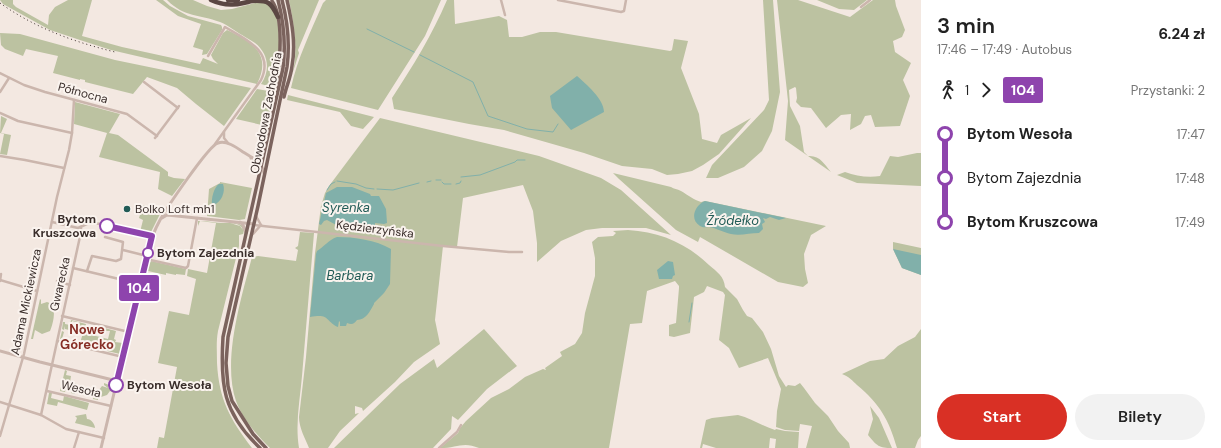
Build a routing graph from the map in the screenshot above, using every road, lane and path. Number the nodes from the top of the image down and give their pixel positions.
1 (211, 0) edge
2 (228, 0) edge
3 (231, 0) edge
4 (238, 0) edge
5 (253, 0) edge
6 (272, 0) edge
7 (278, 0) edge
8 (282, 0) edge
9 (287, 0) edge
10 (501, 0) edge
11 (558, 0) edge
12 (626, 0) edge
13 (870, 0) edge
14 (861, 7) dead end
15 (283, 10) junction
16 (505, 15) dead end
17 (278, 17) junction
18 (208, 56) dead end
19 (0, 73) edge
20 (8, 78) junction
21 (144, 82) dead end
22 (0, 92) edge
23 (276, 96) junction
24 (74, 100) junction
25 (0, 113) edge
26 (277, 119) junction
27 (224, 131) junction
28 (72, 133) junction
29 (228, 143) junction
30 (266, 143) junction
31 (215, 144) junction
32 (0, 156) edge
33 (251, 158) junction
34 (262, 166) junction
35 (64, 168) junction
36 (263, 182) junction
37 (169, 205) junction
38 (178, 216) junction
39 (256, 216) junction
40 (197, 218) junction
41 (160, 219) junction
42 (52, 222) junction
43 (240, 222) junction
44 (248, 223) junction
45 (254, 224) junction
46 (262, 226) junction
47 (81, 228) junction
48 (246, 233) junction
49 (152, 236) junction
50 (251, 236) junction
51 (105, 237) dead end
52 (123, 250) junction
53 (522, 252) dead end
54 (146, 258) junction
55 (73, 268) junction
56 (87, 271) junction
57 (1, 274) dead end
58 (0, 281) edge
59 (56, 281) dead end
60 (140, 284) junction
61 (70, 285) junction
62 (37, 291) junction
63 (62, 316) junction
64 (129, 332) junction
65 (57, 341) junction
66 (0, 351) edge
67 (123, 357) junction
68 (24, 358) junction
69 (52, 365) junction
70 (117, 381) junction
71 (47, 391) junction
72 (0, 402) edge
73 (10, 404) junction
74 (111, 406) junction
75 (41, 415) junction
76 (461, 425) dead end
77 (79, 432) junction
78 (0, 436) edge
79 (104, 438) junction
80 (74, 448) edge
81 (102, 448) edge
82 (260, 448) edge
83 (266, 448) edge
84 (439, 448) edge

1 - 5 highway
2 - 3 highway
3 - 4 highway
5 - 17 highway
6 - 8 main road
6 - 17 main road
7 - 15 main road, Obwodowa Zachodnia
8 - 15 main road, Obwodowa Zachodnia
9 - 26 main road
10 - 16 street
11 - 12 street
13 - 14 street
15 - 23 main road, Obwodowa Zachodnia
15 - 26 main road, Obwodowa Zachodnia
17 - 23 main road
18 - 27 street
19 - 20 street, Północna
20 - 22 street
20 - 24 street, Północna
21 - 24 street, Północna
23 - 30 main road, Obwodowa Zachodnia
24 - 28 street, Adama Mickiewicza
25 - 28 street
26 - 36 main road, Obwodowa Zachodnia
27 - 29 street
27 - 31 street
28 - 35 street, Adama Mickiewicza
29 - 31 street
29 - 33 street
30 - 33 street
30 - 34 main road, Obwodowa Zachodnia
31 - 37 street
32 - 35 street
33 - 34 street
34 - 36 street
34 - 44 main road, Obwodowa Zachodnia
35 - 42 street, Adama Mickiewicza
36 - 39 main road, Obwodowa Zachodnia
37 - 38 street
37 - 41 street
38 - 40 street, Kędzierzyńska
38 - 41 street, Kędzierzyńska
39 - 45 main road, Obwodowa Zachodnia
39 - 46 street
40 - 43 street, Kędzierzyńska
40 - 54 street
41 - 49 street
42 - 47 street
42 - 62 street, Adama Mickiewicza
43 - 44 street, Kędzierzyńska
43 - 48 street
44 - 45 street, Kędzierzyńska
44 - 48 main road, Obwodowa Zachodnia
45 - 46 street, Kędzierzyńska
45 - 50 main road, Obwodowa Zachodnia
46 - 50 street
46 - 53 street, Kędzierzyńska
47 - 49 street
47 - 55 street, Gwarecka
48 - 82 main road, Obwodowa Zachodnia
49 - 54 street
50 - 83 main road, Obwodowa Zachodnia
51 - 52 street
52 - 54 street
52 - 56 street
54 - 60 street
55 - 56 street
55 - 61 street, Gwarecka
56 - 60 street
57 - 58 street
58 - 62 street
59 - 61 street
60 - 64 street
61 - 63 street, Gwarecka
62 - 68 street, Adama Mickiewicza
63 - 64 street
63 - 65 street, Gwarecka
64 - 67 street
65 - 67 street
65 - 69 street, Gwarecka
66 - 68 street
67 - 70 street
68 - 69 street
68 - 73 street, Adama Mickiewicza
69 - 70 street
69 - 71 street, Gwarecka
70 - 74 street
71 - 74 street, Wesoła
71 - 75 street, Gwarecka
72 - 73 street
73 - 75 street
73 - 78 street, Adama Mickiewicza
74 - 79 street
75 - 77 street
76 - 84 street
77 - 79 street
77 - 80 street
79 - 81 street

